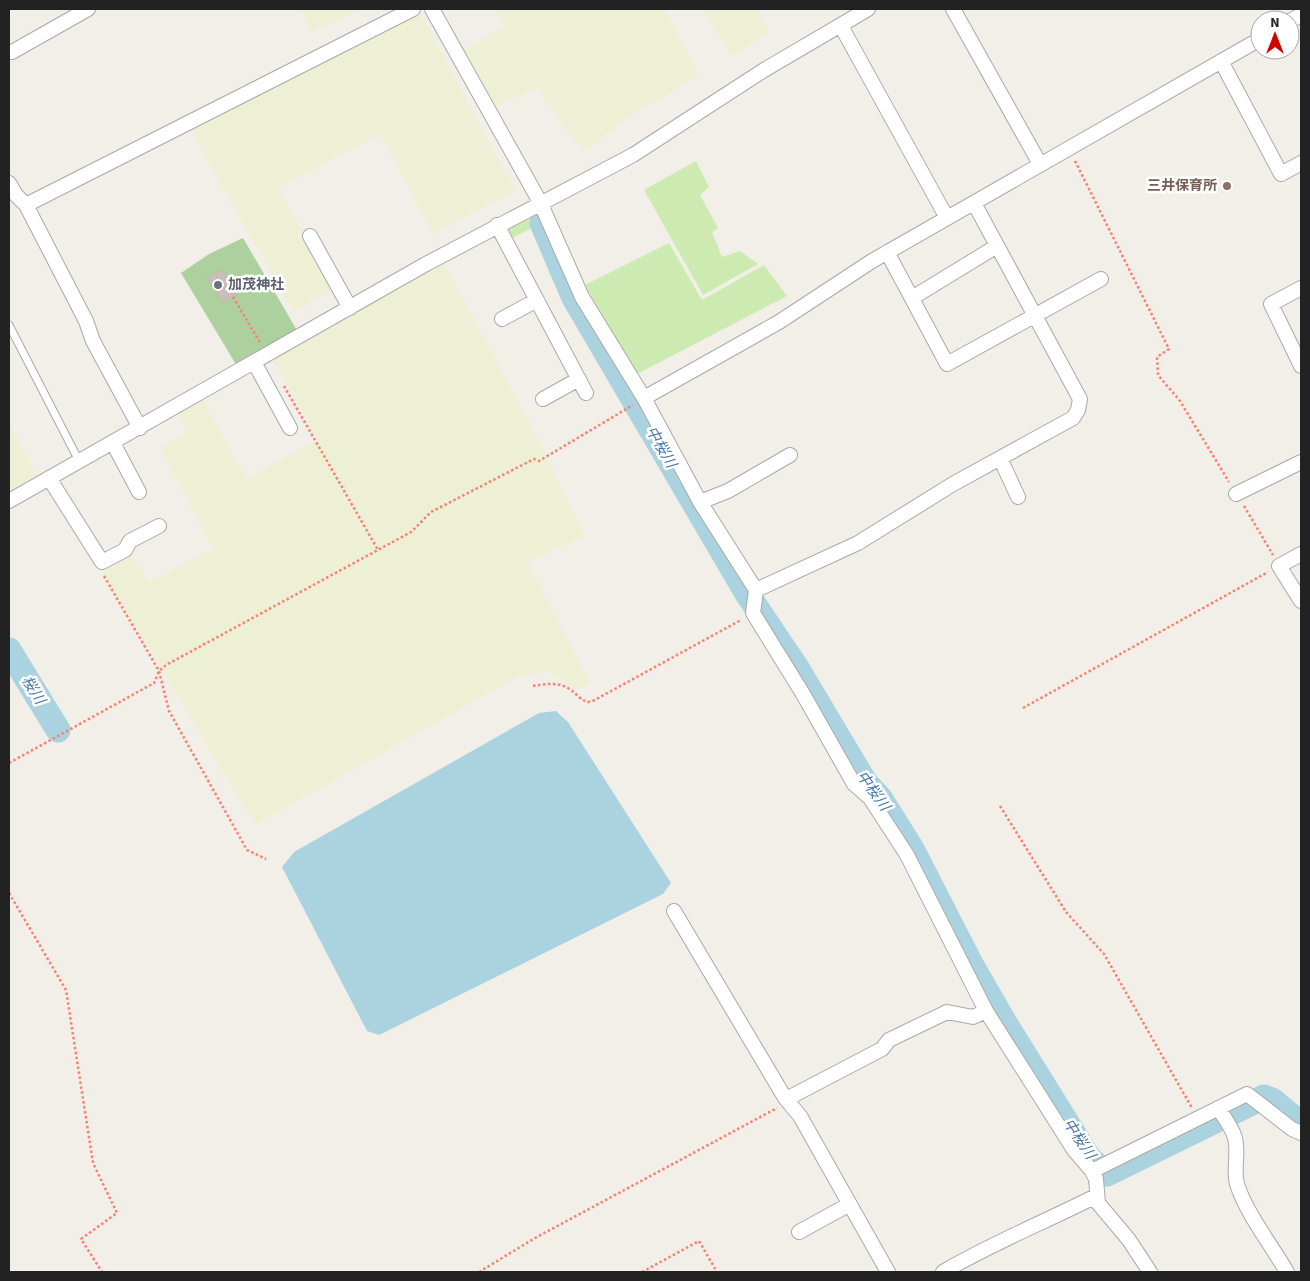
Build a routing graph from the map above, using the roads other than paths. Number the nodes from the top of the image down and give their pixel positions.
1 (88, 9) edge
2 (413, 9) edge
3 (432, 9) edge
4 (868, 9) edge
5 (953, 9) edge
6 (66, 14) edge
7 (841, 26) junction
8 (1250, 45) edge
9 (12, 52) dead end
10 (1221, 61) junction
11 (1301, 163) edge
12 (1040, 164) junction
13 (9, 182) edge
14 (540, 202) junction
15 (974, 203) junction
16 (26, 205) junction
17 (946, 218) junction
18 (497, 225) junction
19 (310, 236) dead end
20 (997, 246) junction
21 (887, 252) junction
22 (1101, 279) dead end
23 (1301, 288) edge
24 (912, 298) junction
25 (537, 300) junction
26 (350, 308) junction
27 (1035, 316) junction
28 (502, 319) dead end
29 (9, 325) edge
30 (254, 362) junction
31 (1301, 366) edge
32 (579, 379) junction
33 (586, 393) dead end
34 (543, 400) dead end
35 (639, 401) junction
36 (140, 428) junction
37 (290, 428) dead end
38 (113, 443) junction
39 (790, 455) dead end
40 (1000, 458) junction
41 (79, 461) junction
42 (1301, 462) edge
43 (49, 478) junction
44 (139, 492) dead end
45 (1236, 494) road end
46 (1018, 497) dead end
47 (9, 501) edge
48 (700, 502) junction
49 (159, 526) dead end
50 (1301, 554) edge
51 (1301, 601) edge
52 (754, 602) junction
53 (674, 911) dead end
54 (986, 1011) junction
55 (788, 1102) junction
56 (1221, 1112) junction
57 (1301, 1133) edge
58 (1097, 1168) junction
59 (1096, 1196) junction
60 (850, 1204) junction
61 (799, 1232) dead end
62 (888, 1272) edge
63 (943, 1272) edge
64 (1150, 1272) edge
65 (1287, 1272) edge

1 - 6 street
2 - 16 street
3 - 14 street
4 - 7 street
5 - 12 street
6 - 9 street
7 - 14 street
7 - 17 street
8 - 10 street
10 - 11 street
10 - 12 street
12 - 15 street
13 - 16 street
14 - 18 street
14 - 35 street
15 - 17 street
15 - 20 street
16 - 36 street
17 - 21 street
18 - 25 street
18 - 26 street
19 - 26 street
20 - 24 street
20 - 27 street
21 - 24 street
21 - 35 street
22 - 27 street
23 - 31 street
24 - 27 street
25 - 28 street
25 - 32 street
26 - 30 street
27 - 40 street
29 - 41 lane
30 - 36 street
30 - 37 street
32 - 33 street
32 - 34 street
35 - 48 street
36 - 38 street
38 - 41 street
38 - 44 street
39 - 48 street
40 - 46 street
40 - 52 street
41 - 43 street
42 - 45 street
43 - 47 street
43 - 49 street
48 - 52 street
50 - 51 street
52 - 54 street
53 - 55 street
54 - 55 street
54 - 58 street
55 - 60 street
56 - 57 street
56 - 58 street
56 - 65 street
58 - 59 street
59 - 63 street
59 - 64 street
60 - 61 street
60 - 62 street

